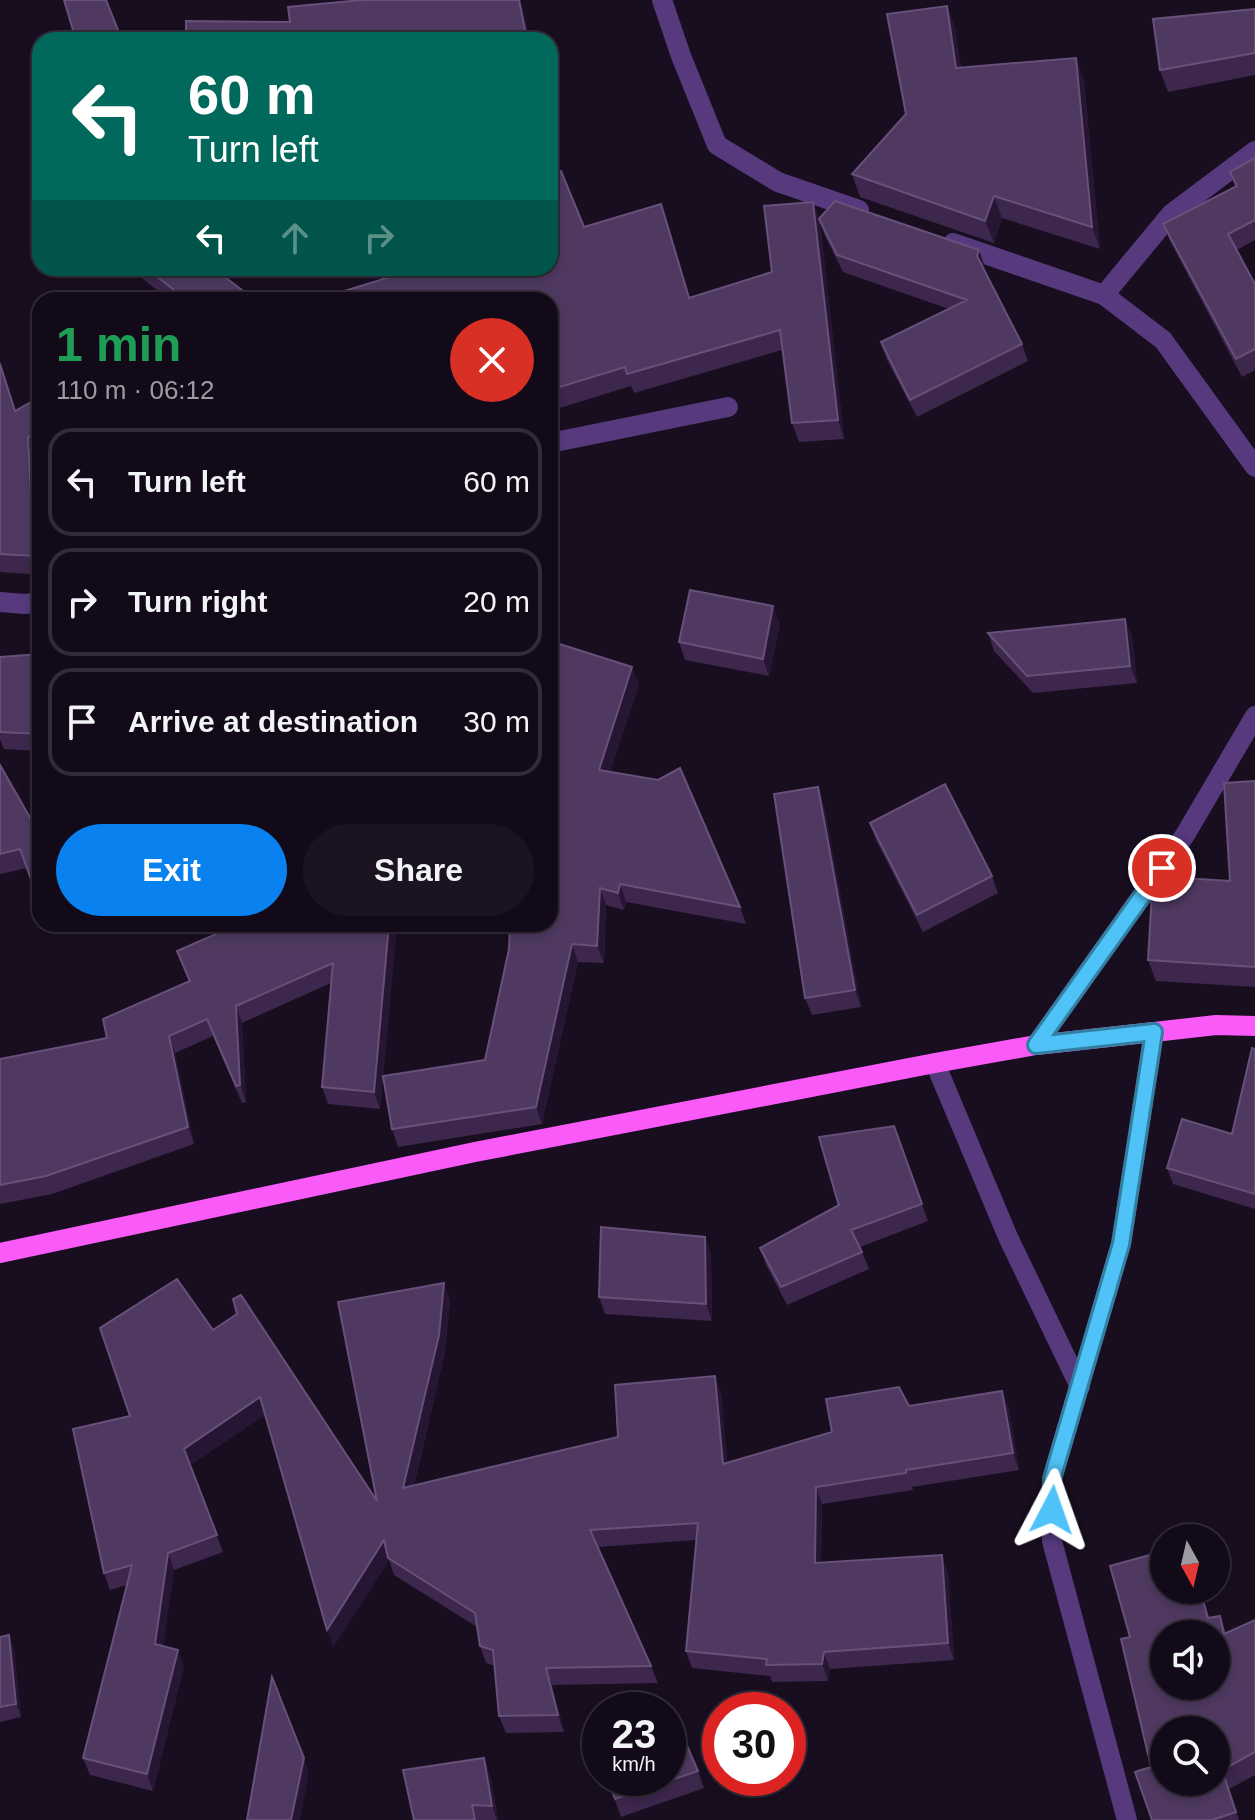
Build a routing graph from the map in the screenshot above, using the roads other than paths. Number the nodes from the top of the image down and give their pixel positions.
1 (662, 0) edge
2 (1255, 151) edge
3 (877, 216) edge
4 (933, 236) edge
5 (1104, 295) junction
6 (728, 407) dead end
7 (558, 441) edge
8 (1255, 467) edge
9 (0, 602) edge
10 (32, 603) edge
11 (1255, 716) edge
12 (1255, 1026) edge
13 (1154, 1032) junction
14 (1036, 1045) junction
15 (935, 1063) junction
16 (0, 1253) edge
17 (1080, 1387) junction
18 (1127, 1820) edge

1 - 3 street
2 - 5 street
4 - 5 street
5 - 8 street
6 - 7 street
9 - 10 street
11 - 14 street
12 - 13 main road
13 - 14 main road
13 - 17 street
14 - 15 main road
15 - 16 main road
15 - 17 street
17 - 18 street

